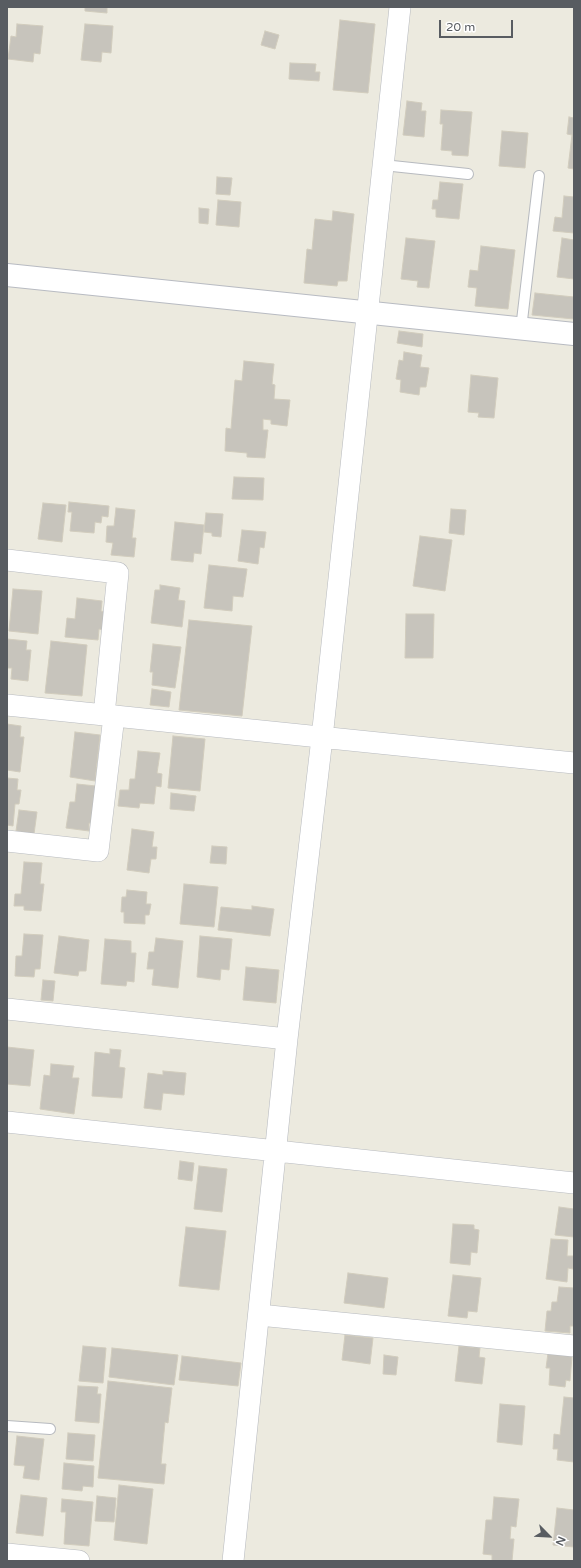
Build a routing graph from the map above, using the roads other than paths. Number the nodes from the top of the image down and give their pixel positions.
1 (400, 7) edge
2 (383, 165) junction
3 (468, 174) dead end
4 (539, 176) dead end
5 (7, 275) edge
6 (368, 313) junction
7 (521, 329) junction
8 (574, 334) edge
9 (7, 560) edge
10 (7, 706) edge
11 (109, 716) junction
12 (322, 738) junction
13 (574, 763) edge
14 (7, 841) edge
15 (7, 1009) edge
16 (287, 1039) junction
17 (7, 1122) edge
18 (276, 1152) junction
19 (574, 1183) edge
20 (259, 1315) junction
21 (574, 1346) edge
22 (7, 1426) edge
23 (50, 1429) dead end
24 (7, 1554) edge
25 (79, 1561) edge
26 (233, 1561) edge

1 - 2 street
2 - 3 lane
2 - 6 street
4 - 7 lane
5 - 6 street
6 - 7 street
6 - 12 street
7 - 8 street
9 - 11 street
10 - 11 street
11 - 12 street
11 - 14 street
12 - 13 street
12 - 16 street
15 - 16 street
16 - 18 street
17 - 18 street
18 - 19 street
18 - 20 street
20 - 21 street
20 - 26 street
22 - 23 lane
24 - 25 street

